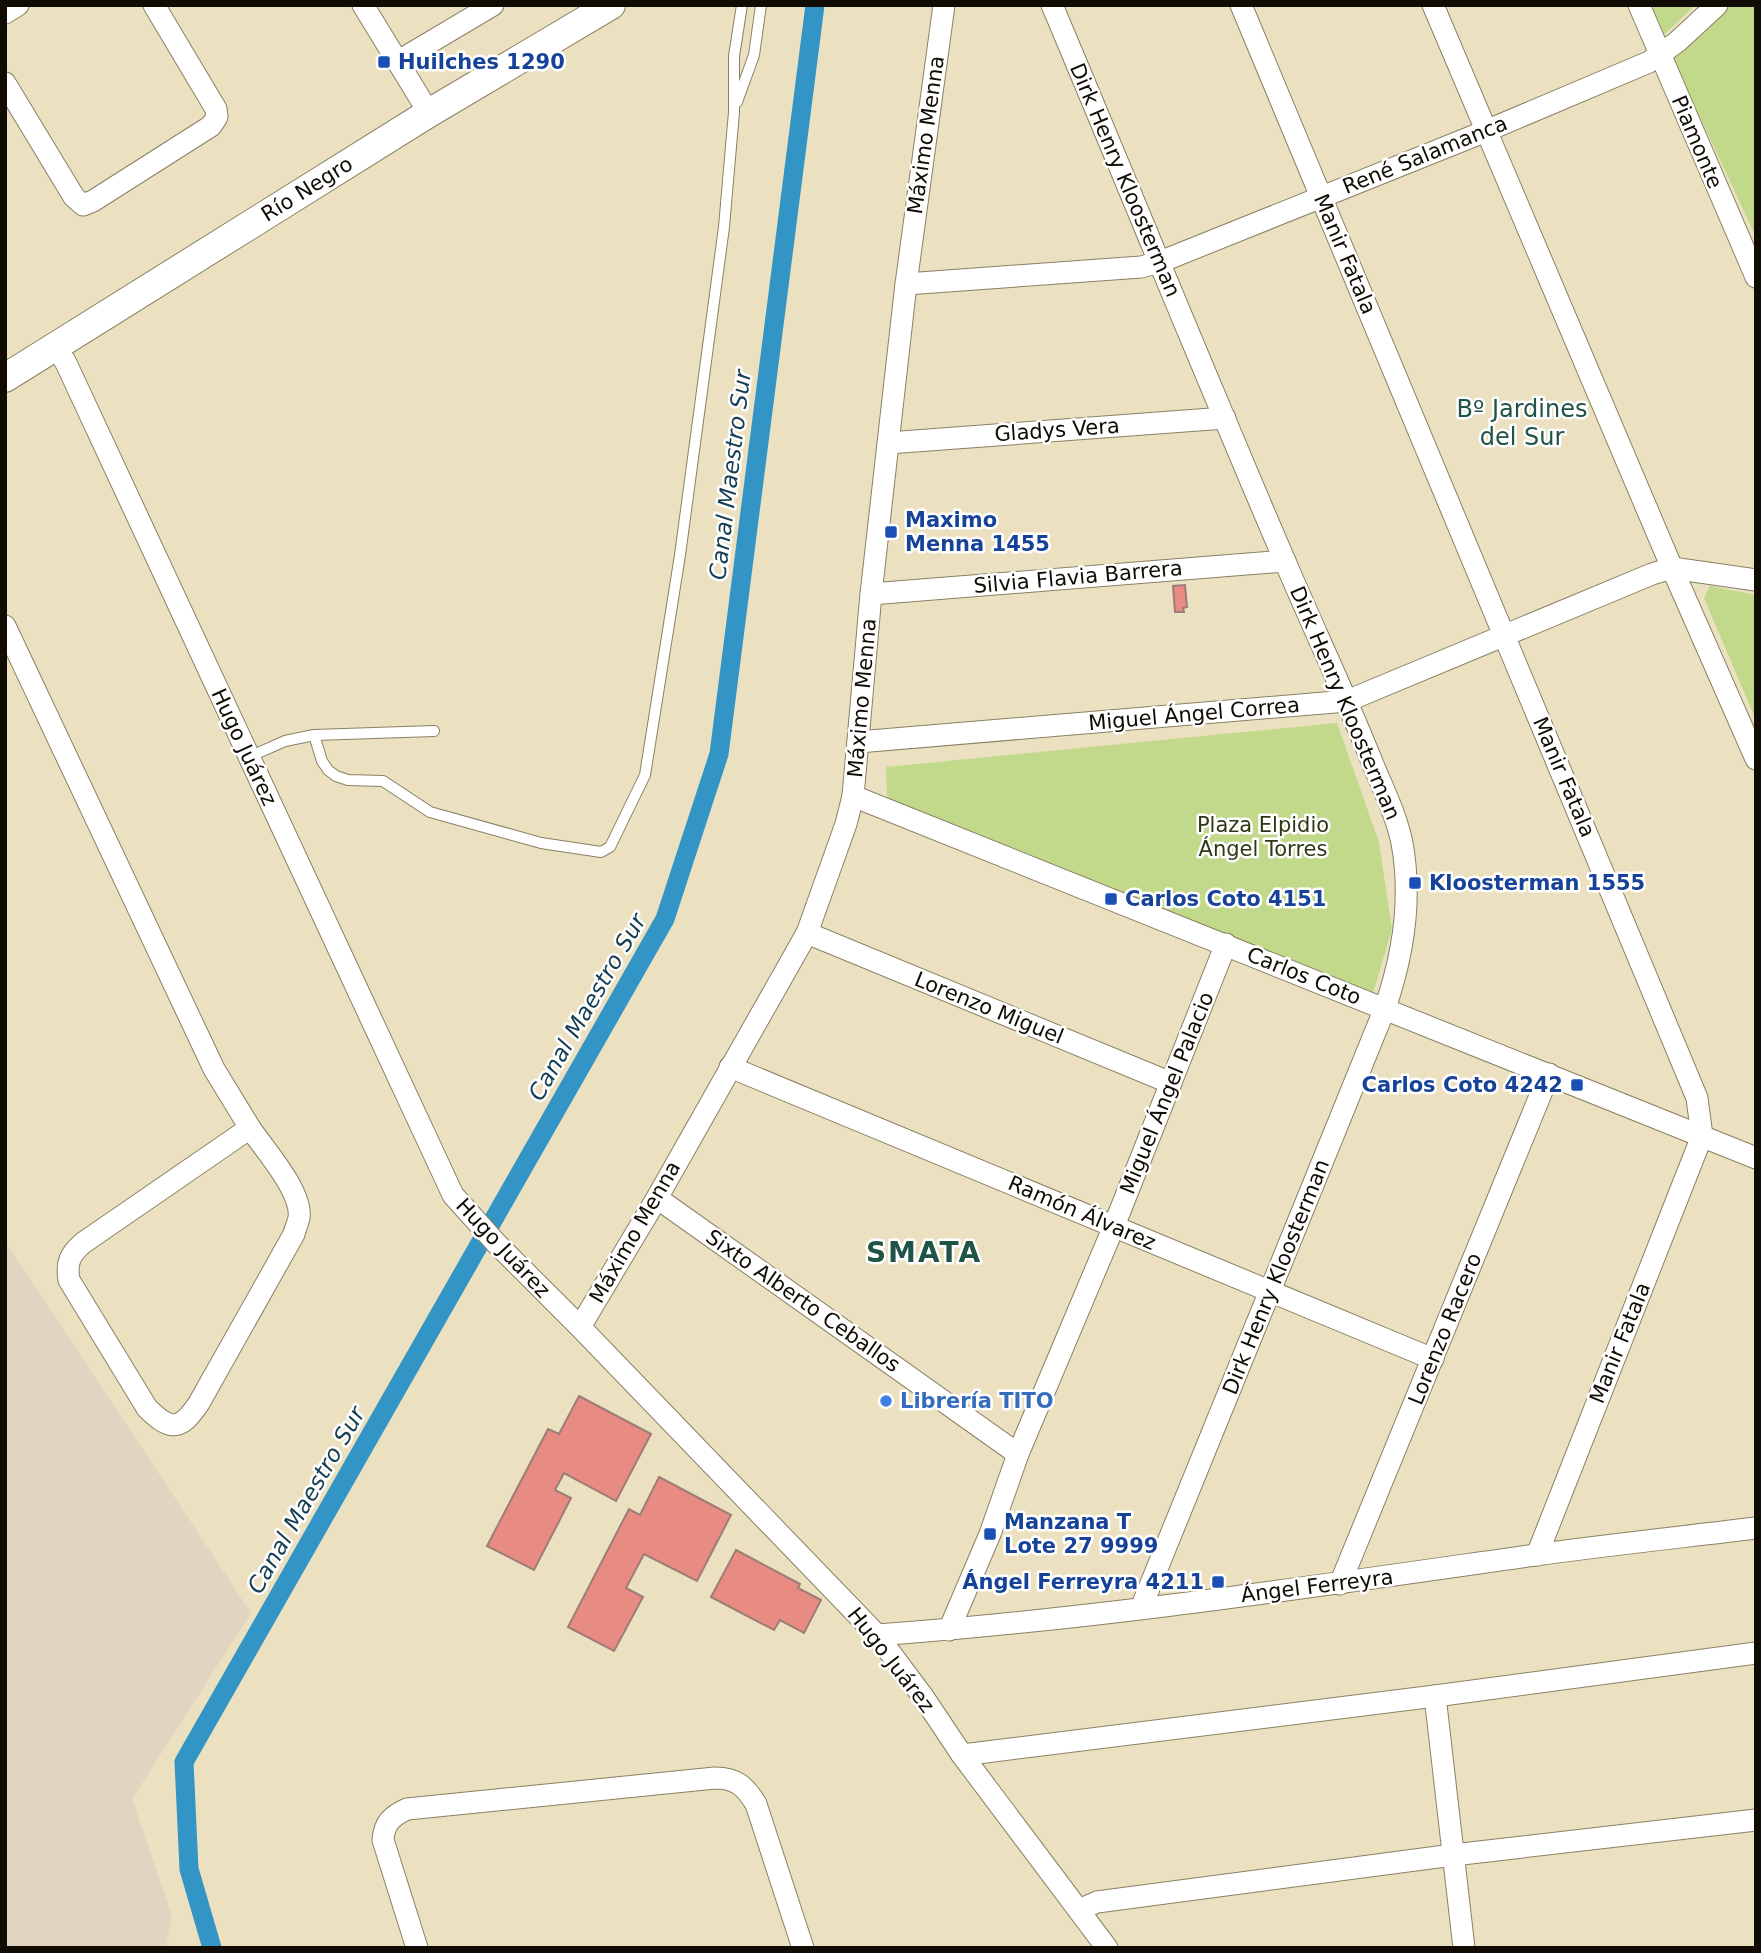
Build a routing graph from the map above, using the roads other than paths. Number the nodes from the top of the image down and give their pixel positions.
1 (18, 5) edge
2 (154, 5) edge
3 (363, 5) edge
4 (493, 5) edge
5 (611, 5) edge
6 (742, 5) edge
7 (761, 5) edge
8 (944, 5) edge
9 (1052, 5) edge
10 (1241, 5) edge
11 (1433, 5) edge
12 (1639, 5) edge
13 (1717, 5) edge
14 (5, 13) edge
15 (1659, 54) junction
16 (397, 62) junction
17 (5, 83) edge
18 (734, 112) junction
19 (429, 113) junction
20 (1486, 131) junction
21 (1321, 198) junction
22 (1160, 262) junction
23 (1756, 277) edge
24 (906, 284) junction
25 (55, 346) junction
26 (5, 378) edge
27 (1225, 418) junction
28 (888, 443) junction
29 (1285, 561) junction
30 (1672, 568) junction
31 (1756, 580) edge
32 (871, 594) junction
33 (1505, 634) junction
34 (8, 636) edge
35 (1347, 701) junction
36 (434, 731) dead end
37 (314, 735) junction
38 (858, 742) junction
39 (249, 757) junction
40 (1756, 759) edge
41 (853, 796) junction
42 (807, 933) junction
43 (1226, 944) junction
44 (1385, 1008) junction
45 (730, 1067) junction
46 (1549, 1074) junction
47 (1171, 1083) junction
48 (250, 1128) junction
49 (1702, 1136) junction
50 (1756, 1158) edge
51 (657, 1198) junction
52 (1114, 1226) junction
53 (1271, 1291) junction
54 (580, 1327) junction
55 (1433, 1359) junction
56 (1018, 1454) junction
57 (1756, 1528) edge
58 (1537, 1555) junction
59 (1340, 1584) junction
60 (1141, 1608) junction
61 (949, 1630) junction
62 (877, 1634) junction
63 (1756, 1653) edge
64 (1435, 1696) junction
65 (962, 1755) junction
66 (1756, 1819) edge
67 (1453, 1855) junction
68 (1079, 1910) junction
69 (417, 1948) edge
70 (803, 1948) edge
71 (1107, 1948) edge
72 (1464, 1948) edge

1 - 14 street
2 - 17 street
3 - 16 street
4 - 16 street
5 - 19 street, Río Negro
6 - 18 lane
7 - 18 lane
8 - 24 street, Máximo Menna
9 - 22 street, Dirk Henry Kloosterman
10 - 21 street, Manir Fatala
11 - 20 street
12 - 15 street, Piamonte
13 - 15 street, René Salamanca
15 - 20 street, René Salamanca
15 - 23 street, Piamonte
16 - 19 street
18 - 37 lane
19 - 25 street, Río Negro
20 - 21 street, René Salamanca
20 - 30 street
21 - 22 street, René Salamanca
21 - 33 street, Manir Fatala
22 - 24 street, René Salamanca
22 - 27 street, Dirk Henry Kloosterman
24 - 28 street, Máximo Menna
25 - 26 street, Río Negro
25 - 39 street, Hugo Juárez
27 - 28 street, Gladys Vera
27 - 29 street, Dirk Henry Kloosterman
28 - 32 street, Máximo Menna
29 - 32 street, Silvia Flavia Barrera
29 - 35 street, Dirk Henry Kloosterman
30 - 31 street, Miguel Ángel Correa
30 - 33 street, Miguel Ángel Correa
30 - 40 street
32 - 38 street, Máximo Menna
33 - 35 street, Miguel Ángel Correa
33 - 49 street, Manir Fatala
34 - 48 street
35 - 38 street, Miguel Ángel Correa
35 - 44 street, Dirk Henry Kloosterman
36 - 37 lane
37 - 39 lane
38 - 41 street, Máximo Menna
39 - 54 street, Hugo Juárez
41 - 42 street, Máximo Menna
41 - 43 street, Carlos Coto
42 - 45 street, Máximo Menna
42 - 47 street, Lorenzo Miguel
43 - 44 street, Carlos Coto
43 - 47 street, Miguel Ángel Palacio
44 - 46 street, Carlos Coto
44 - 53 street, Dirk Henry Kloosterman
45 - 51 street, Máximo Menna
45 - 52 street, Ramón Álvarez
46 - 49 street, Carlos Coto
46 - 55 street, Lorenzo Racero
47 - 52 street, Miguel Ángel Palacio
48 - 48 street
49 - 50 street, Carlos Coto
49 - 58 street, Manir Fatala
51 - 54 street, Máximo Menna
51 - 56 street, Sixto Alberto Ceballos
52 - 53 street, Ramón Álvarez
52 - 56 street, Miguel Ángel Palacio
53 - 55 street, Ramón Álvarez
53 - 60 street, Dirk Henry Kloosterman
54 - 62 street, Hugo Juárez
55 - 59 street, Lorenzo Racero
56 - 61 street, Miguel Ángel Palacio
57 - 58 street, Ángel Ferreyra
58 - 59 street, Ángel Ferreyra
59 - 60 street, Ángel Ferreyra
60 - 61 street, Ángel Ferreyra
61 - 62 street, Ángel Ferreyra
62 - 65 street, Hugo Juárez
63 - 64 street
64 - 65 street
64 - 67 street
65 - 68 street, Hugo Juárez
66 - 67 street
67 - 68 street
67 - 72 street
68 - 71 street, Hugo Juárez
69 - 70 street

